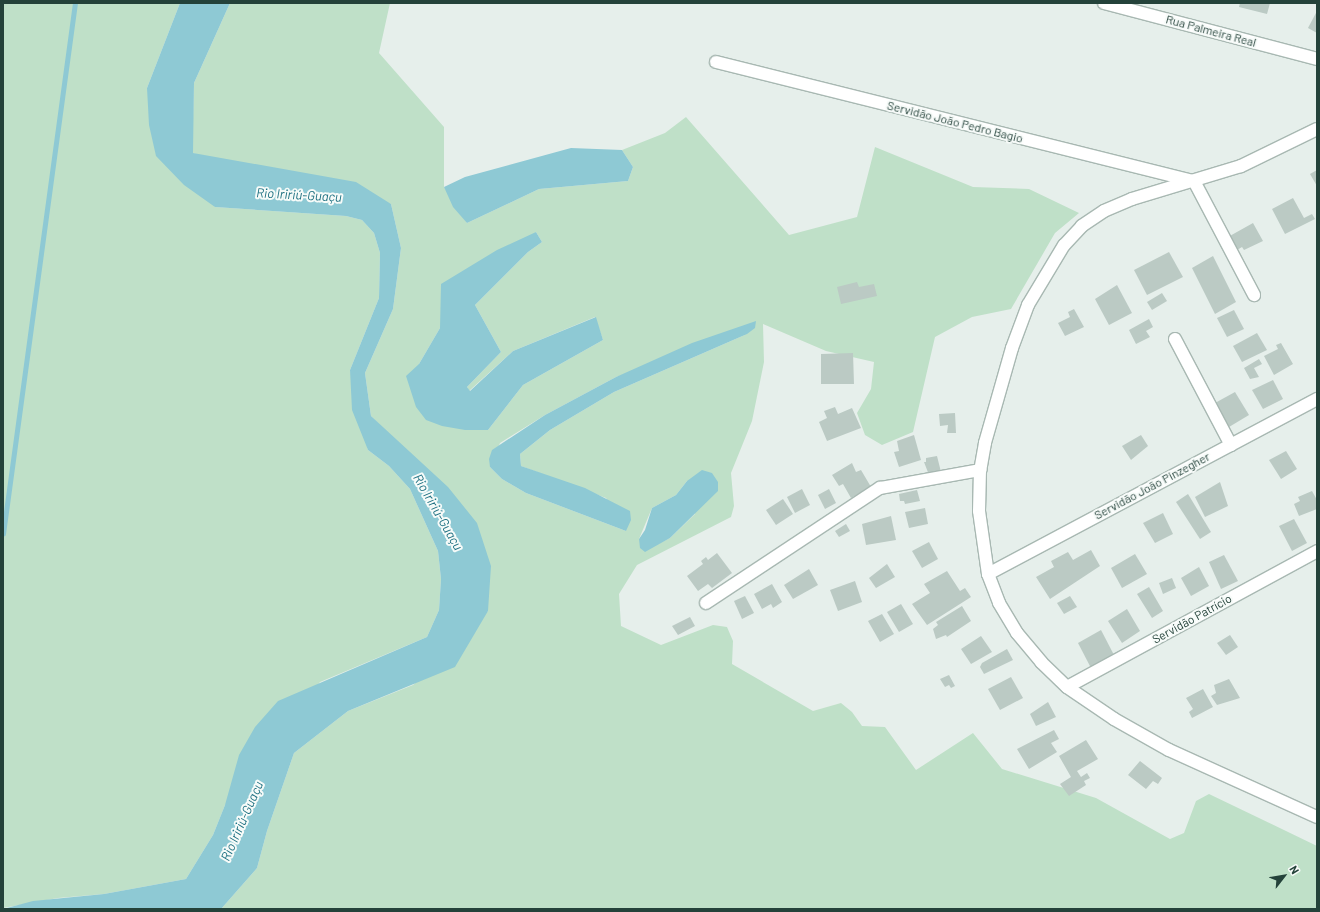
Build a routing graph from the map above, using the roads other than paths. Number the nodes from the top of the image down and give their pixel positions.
1 (1104, 3) edge
2 (1317, 59) edge
3 (716, 62) dead end
4 (1317, 129) edge
5 (1194, 181) junction
6 (1254, 295) dead end
7 (1175, 339) dead end
8 (1317, 399) edge
9 (1231, 445) junction
10 (980, 470) junction
11 (1317, 551) edge
12 (988, 574) junction
13 (706, 603) dead end
14 (1067, 687) junction
15 (1317, 817) edge

1 - 2 street, Rua Palmeira Real
3 - 5 street, Servidão João Pedro Bagio
4 - 5 street
5 - 6 street
5 - 10 street
7 - 9 street
8 - 9 street, Servidão João Pinzegher
9 - 12 street, Servidão João Pinzegher
10 - 12 street
10 - 13 street
11 - 14 street, Servidão Patrício
12 - 14 street
14 - 15 street

